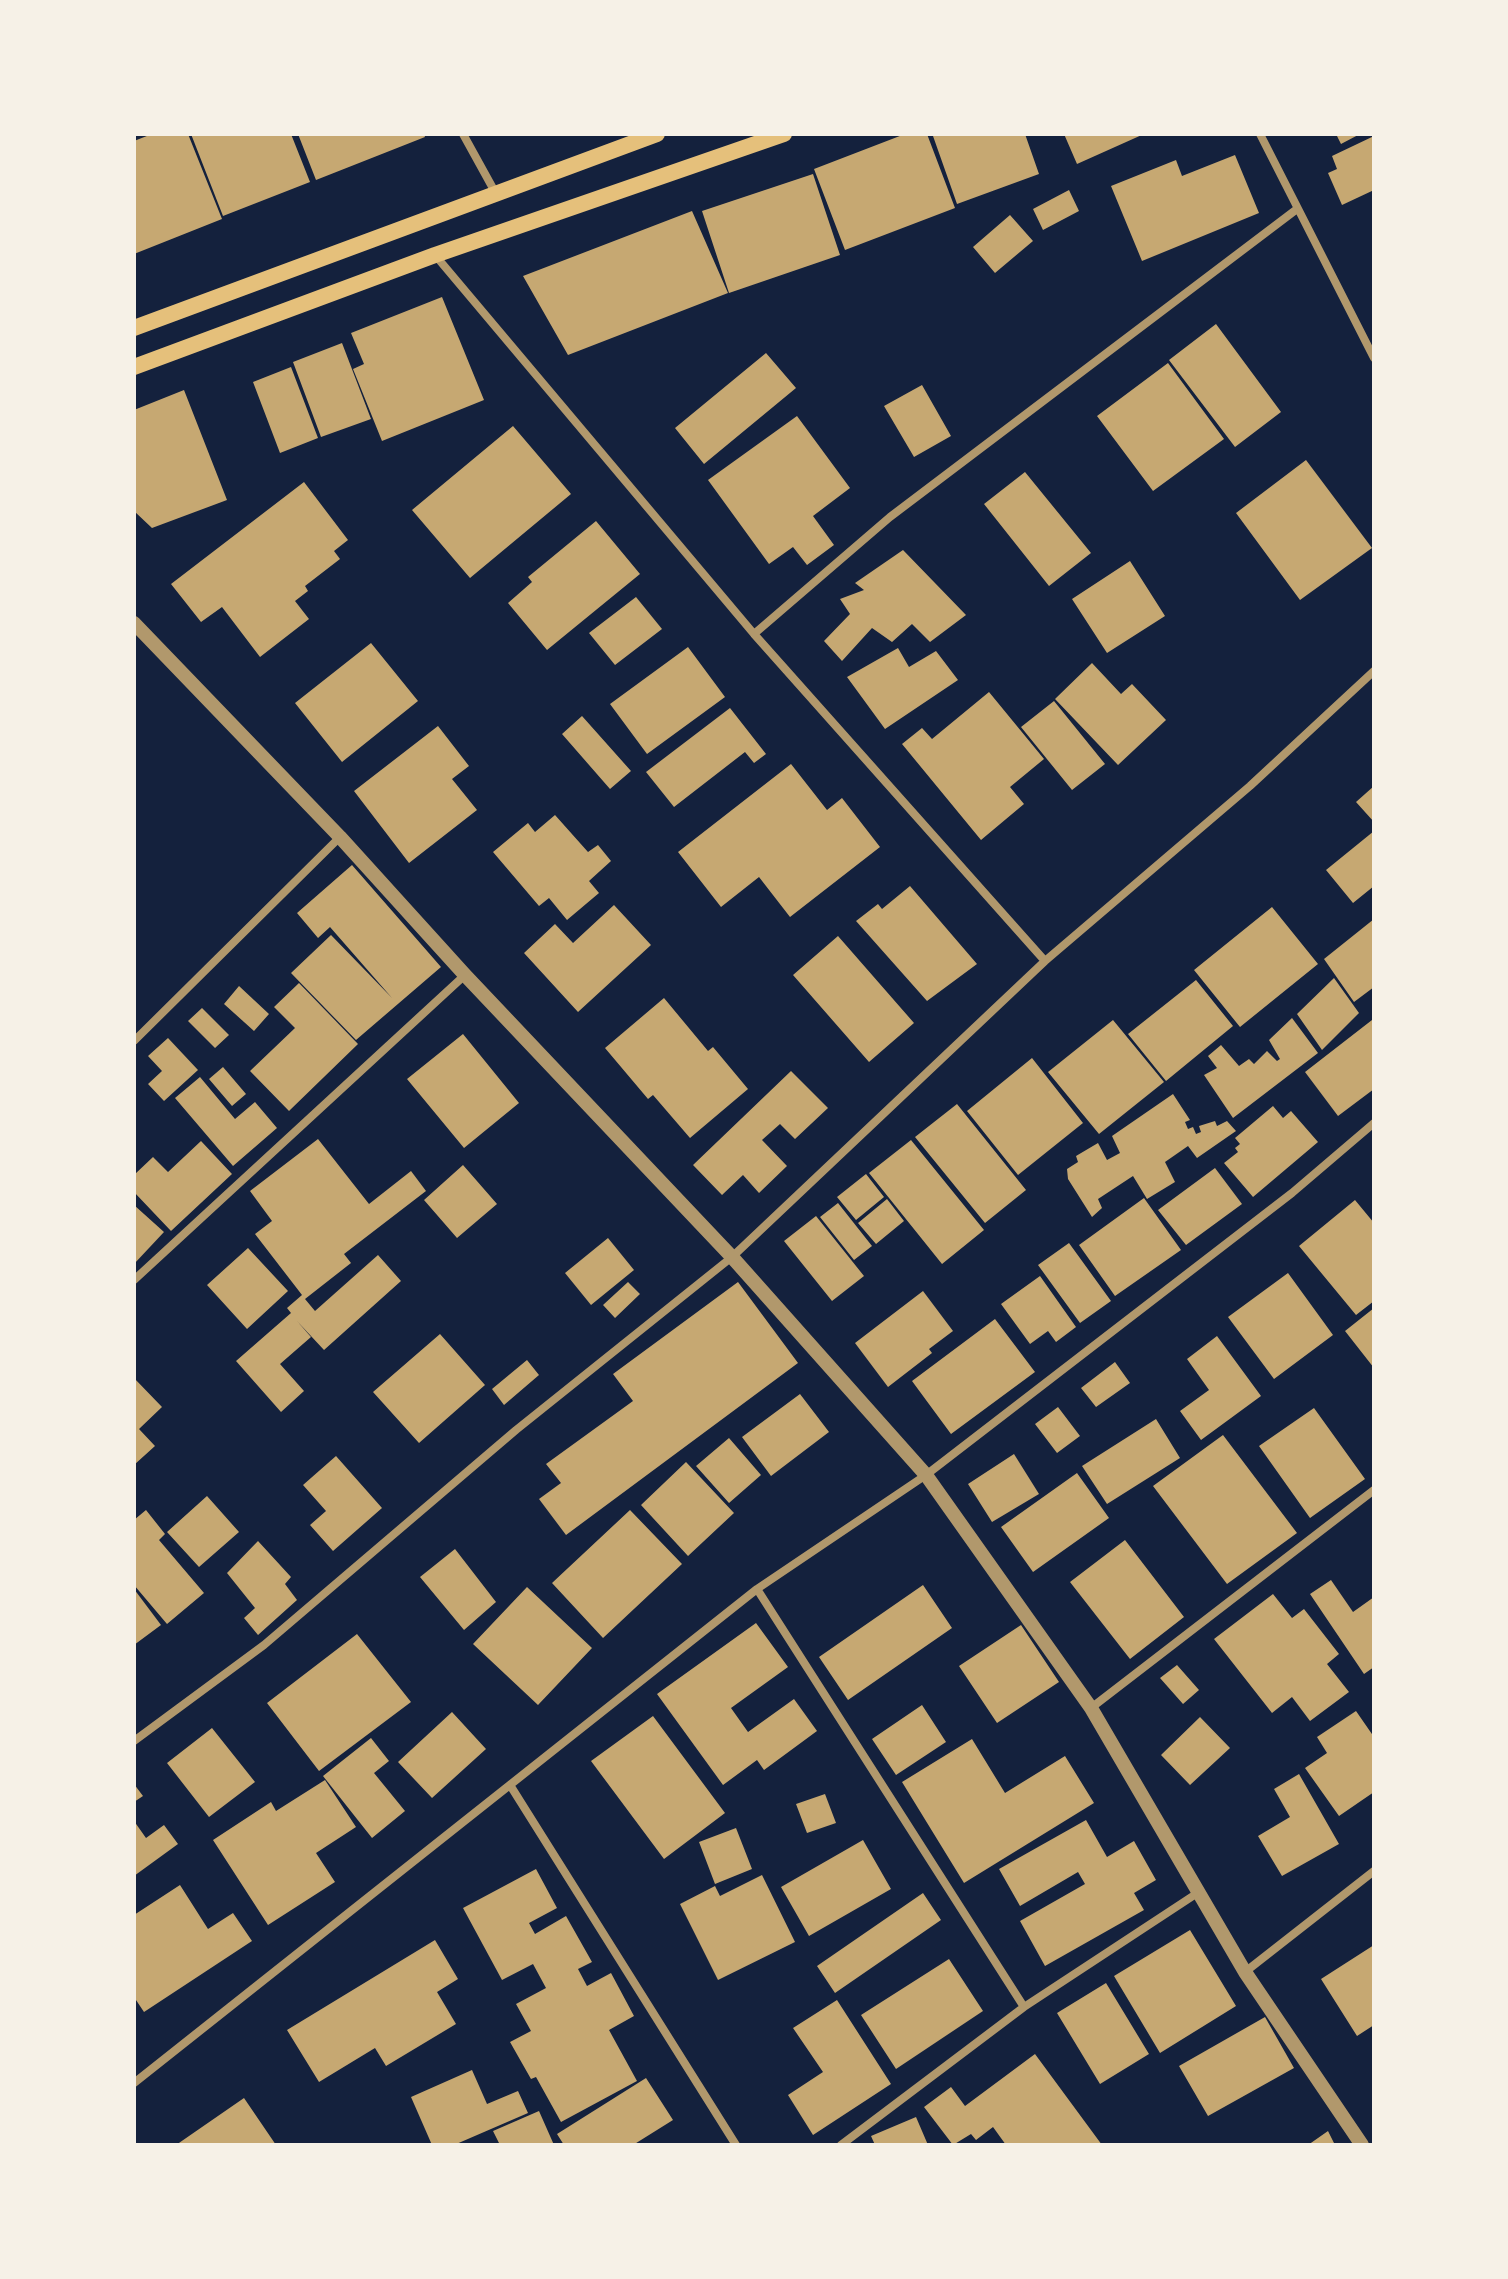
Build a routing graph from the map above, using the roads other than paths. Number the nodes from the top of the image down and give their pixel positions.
1 (463, 134) edge
2 (657, 134) edge
3 (784, 134) edge
4 (1260, 134) edge
5 (495, 192) junction
6 (1297, 209) junction
7 (435, 255) junction
8 (134, 328) edge
9 (1374, 358) edge
10 (134, 367) edge
11 (134, 623) edge
12 (754, 634) junction
13 (1374, 671) edge
14 (340, 837) junction
15 (1045, 961) junction
16 (465, 975) junction
17 (134, 1041) edge
18 (1374, 1123) edge
19 (732, 1257) junction
20 (134, 1280) edge
21 (926, 1475) junction
22 (1374, 1490) edge
23 (757, 1589) junction
24 (1091, 1708) junction
25 (134, 1741) edge
26 (510, 1785) junction
27 (1374, 1871) edge
28 (1199, 1892) junction
29 (1245, 1972) junction
30 (1024, 2007) junction
31 (134, 2083) edge
32 (736, 2145) edge
33 (841, 2145) edge
34 (1362, 2145) edge

1 - 5 street
2 - 5 main road
3 - 7 main road
4 - 6 street
5 - 8 main road
6 - 9 street
6 - 12 street
7 - 10 main road
7 - 12 street
11 - 14 street
12 - 15 street
13 - 15 street
14 - 16 street
14 - 17 street
15 - 19 street
16 - 19 street
16 - 20 street
18 - 21 street
19 - 21 street
19 - 25 street
21 - 23 street
21 - 24 street
22 - 24 street
23 - 26 street
23 - 30 street
24 - 28 street
26 - 31 street
26 - 32 street
27 - 29 street
28 - 29 street
28 - 30 street
29 - 34 street
30 - 33 street

